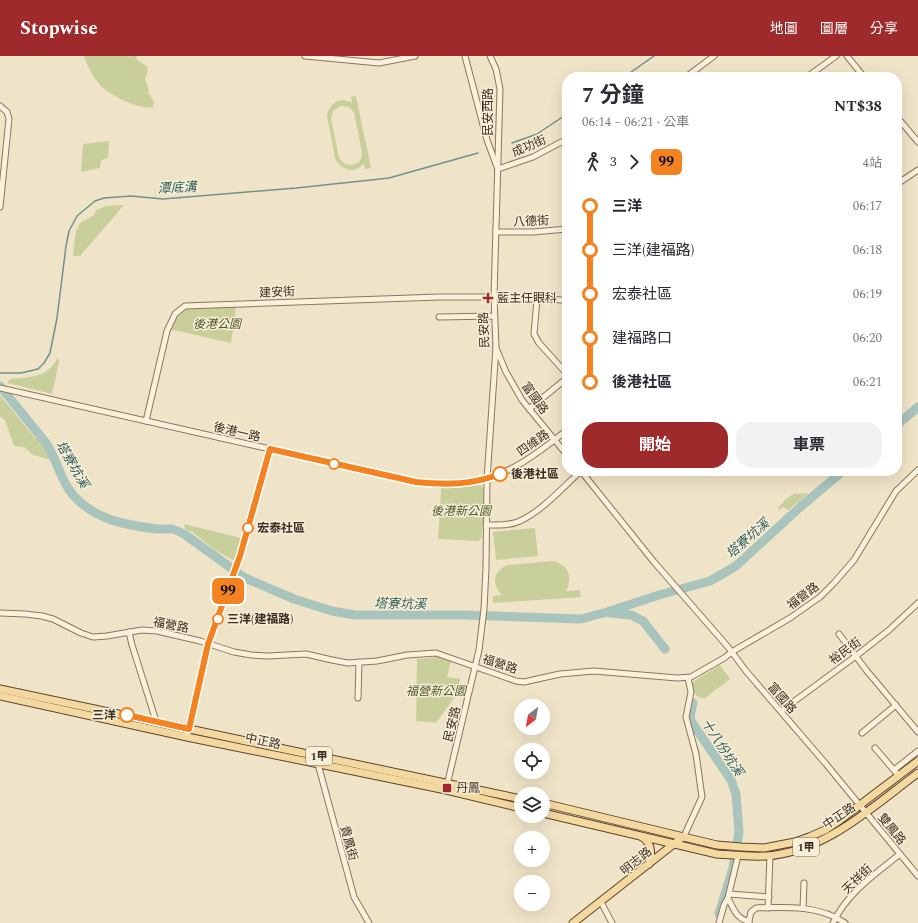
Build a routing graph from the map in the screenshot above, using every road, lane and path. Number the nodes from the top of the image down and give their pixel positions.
1 (305, 56) edge
2 (352, 56) edge
3 (415, 56) edge
4 (465, 56) edge
5 (490, 56) edge
6 (714, 56) edge
7 (836, 56) edge
8 (847, 56) edge
9 (358, 61) junction
10 (693, 72) edge
11 (814, 72) edge
12 (860, 72) edge
13 (0, 106) edge
14 (902, 123) edge
15 (562, 142) edge
16 (918, 142) edge
17 (498, 169) junction
18 (918, 170) edge
19 (902, 181) edge
20 (0, 207) edge
21 (562, 229) edge
22 (496, 232) junction
23 (494, 297) junction
24 (537, 299) junction
25 (562, 300) edge
26 (494, 316) junction
27 (439, 318) dead end
28 (496, 347) junction
29 (562, 368) edge
30 (562, 382) edge
31 (0, 388) edge
32 (529, 409) junction
33 (146, 421) junction
34 (562, 434) edge
35 (555, 440) junction
36 (270, 449) junction
37 (562, 449) edge
38 (918, 470) edge
39 (575, 476) edge
40 (585, 476) edge
41 (487, 479) junction
42 (486, 525) junction
43 (918, 603) edge
44 (0, 613) edge
45 (129, 632) junction
46 (839, 634) dead end
47 (208, 644) junction
48 (732, 652) junction
49 (856, 656) junction
50 (359, 662) junction
51 (476, 667) junction
52 (688, 678) junction
53 (0, 688) edge
54 (0, 696) edge
55 (358, 698) dead end
56 (896, 705) junction
57 (780, 711) junction
58 (156, 721) junction
59 (189, 729) junction
60 (918, 732) edge
61 (862, 733) dead end
62 (188, 737) junction
63 (875, 748) dead end
64 (918, 751) edge
65 (918, 761) edge
66 (318, 764) junction
67 (894, 770) junction
68 (918, 773) edge
69 (898, 776) junction
70 (447, 787) junction
71 (514, 798) edge
72 (550, 805) edge
73 (860, 805) junction
74 (514, 806) edge
75 (866, 812) junction
76 (550, 815) edge
77 (638, 835) junction
78 (684, 836) junction
79 (674, 844) junction
80 (900, 854) junction
81 (738, 856) junction
82 (770, 856) junction
83 (649, 864) junction
84 (918, 876) edge
85 (804, 883) dead end
86 (728, 896) junction
87 (769, 897) junction
88 (601, 902) junction
89 (768, 908) junction
90 (803, 908) junction
91 (836, 917) junction
92 (749, 922) edge
93 (369, 923) edge
94 (573, 923) edge
95 (612, 923) edge
96 (719, 923) edge
97 (833, 923) edge
98 (845, 923) edge

1 - 9 street
2 - 9 street
3 - 9 street
4 - 17 street, 民安路
5 - 17 street, 民安西路
6 - 10 street
7 - 11 street
8 - 12 street
13 - 20 street
14 - 16 street
15 - 17 street, 成功街
17 - 22 street, 民安路
18 - 19 street
21 - 22 street, 八德街
22 - 23 street, 民安路
23 - 24 street, 建安街
23 - 26 street, 民安路
23 - 33 street, 建安街
24 - 25 street, 建安街
24 - 29 street
26 - 27 street
26 - 28 street, 民安路
28 - 32 street, 富國路
28 - 41 street, 民安路
30 - 32 street
31 - 33 street, 後港一路
32 - 35 street, 富國路
33 - 36 street, 後港一路
34 - 35 street, 四維路
35 - 37 street, 富國路
35 - 41 street, 四維路
36 - 41 street, 後港一路
36 - 47 street
38 - 48 street, 福營路
39 - 42 street
40 - 48 street, 富國路
41 - 42 street, 民安路
42 - 51 street, 民安路
43 - 49 street, 裕民街
44 - 45 street, 福營路
45 - 47 street, 福營路
45 - 58 street
46 - 49 street
47 - 50 street, 福營路
47 - 59 street
48 - 52 street, 福營路
48 - 57 street, 富國路
49 - 56 street
49 - 57 street, 裕民街
50 - 51 street, 福營路
50 - 55 street
51 - 52 street, 福營路
51 - 70 street, 民安路
52 - 78 street
53 - 58 main road, 中正路 / 1甲
54 - 62 main road, 中正路 / 1甲
56 - 60 street
56 - 61 street
57 - 73 street, 富國路
58 - 59 main road, 中正路 / 1甲
59 - 62 street
59 - 70 main road, 中正路 / 1甲
62 - 66 main road, 中正路 / 1甲
63 - 67 street
64 - 67 street
65 - 69 main road, 中正路 / 1甲
66 - 70 main road, 中正路 / 1甲
66 - 93 street, 貴鳳街
67 - 69 street
68 - 75 main road, 中正路 / 1甲
69 - 73 main road, 中正路 / 1甲
70 - 71 main road, 中正路 / 1甲
70 - 74 main road, 中正路 / 1甲
72 - 78 main road, 1甲
73 - 75 street, 富國路
73 - 78 main road, 中正路 / 1甲
75 - 80 street, 雙鳳路
75 - 82 main road, 中正路 / 1甲
76 - 77 main road, 1甲
77 - 79 main road, 1甲
77 - 83 main road
78 - 79 main road, 明志路
79 - 81 main road, 1甲
79 - 83 main road, 明志路
80 - 84 street, 雙鳳路
80 - 91 street, 天祥街
81 - 82 main road, 中正路 / 1甲
81 - 86 street
82 - 87 street
83 - 88 main road, 明志路
85 - 90 street
86 - 87 street
86 - 92 street
86 - 96 street
87 - 89 street
88 - 94 main road, 明志路
88 - 95 street
89 - 90 street
89 - 92 street
90 - 91 street
91 - 97 street, 天祥街
91 - 98 street

